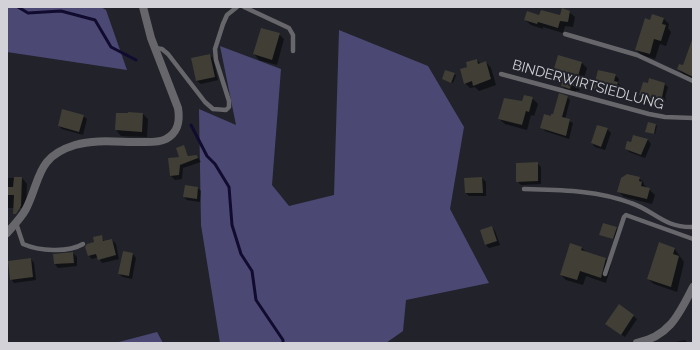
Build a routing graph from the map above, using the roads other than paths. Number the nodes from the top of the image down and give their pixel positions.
1 (143, 7) edge
2 (238, 7) edge
3 (244, 7) edge
4 (565, 34) dead end
5 (155, 48) junction
6 (293, 51) dead end
7 (501, 74) dead end
8 (693, 80) edge
9 (693, 118) edge
10 (524, 189) dead end
11 (16, 223) junction
12 (693, 226) edge
13 (7, 233) edge
14 (693, 239) edge
15 (83, 244) dead end
16 (605, 274) dead end
17 (693, 287) edge
18 (637, 343) edge

1 - 5 street
2 - 5 lane
3 - 6 lane
4 - 8 lane
5 - 11 street
7 - 9 lane, BINDERWIRTSIEDLUNG
10 - 12 lane
11 - 13 street
11 - 15 lane
14 - 16 lane
17 - 18 street

